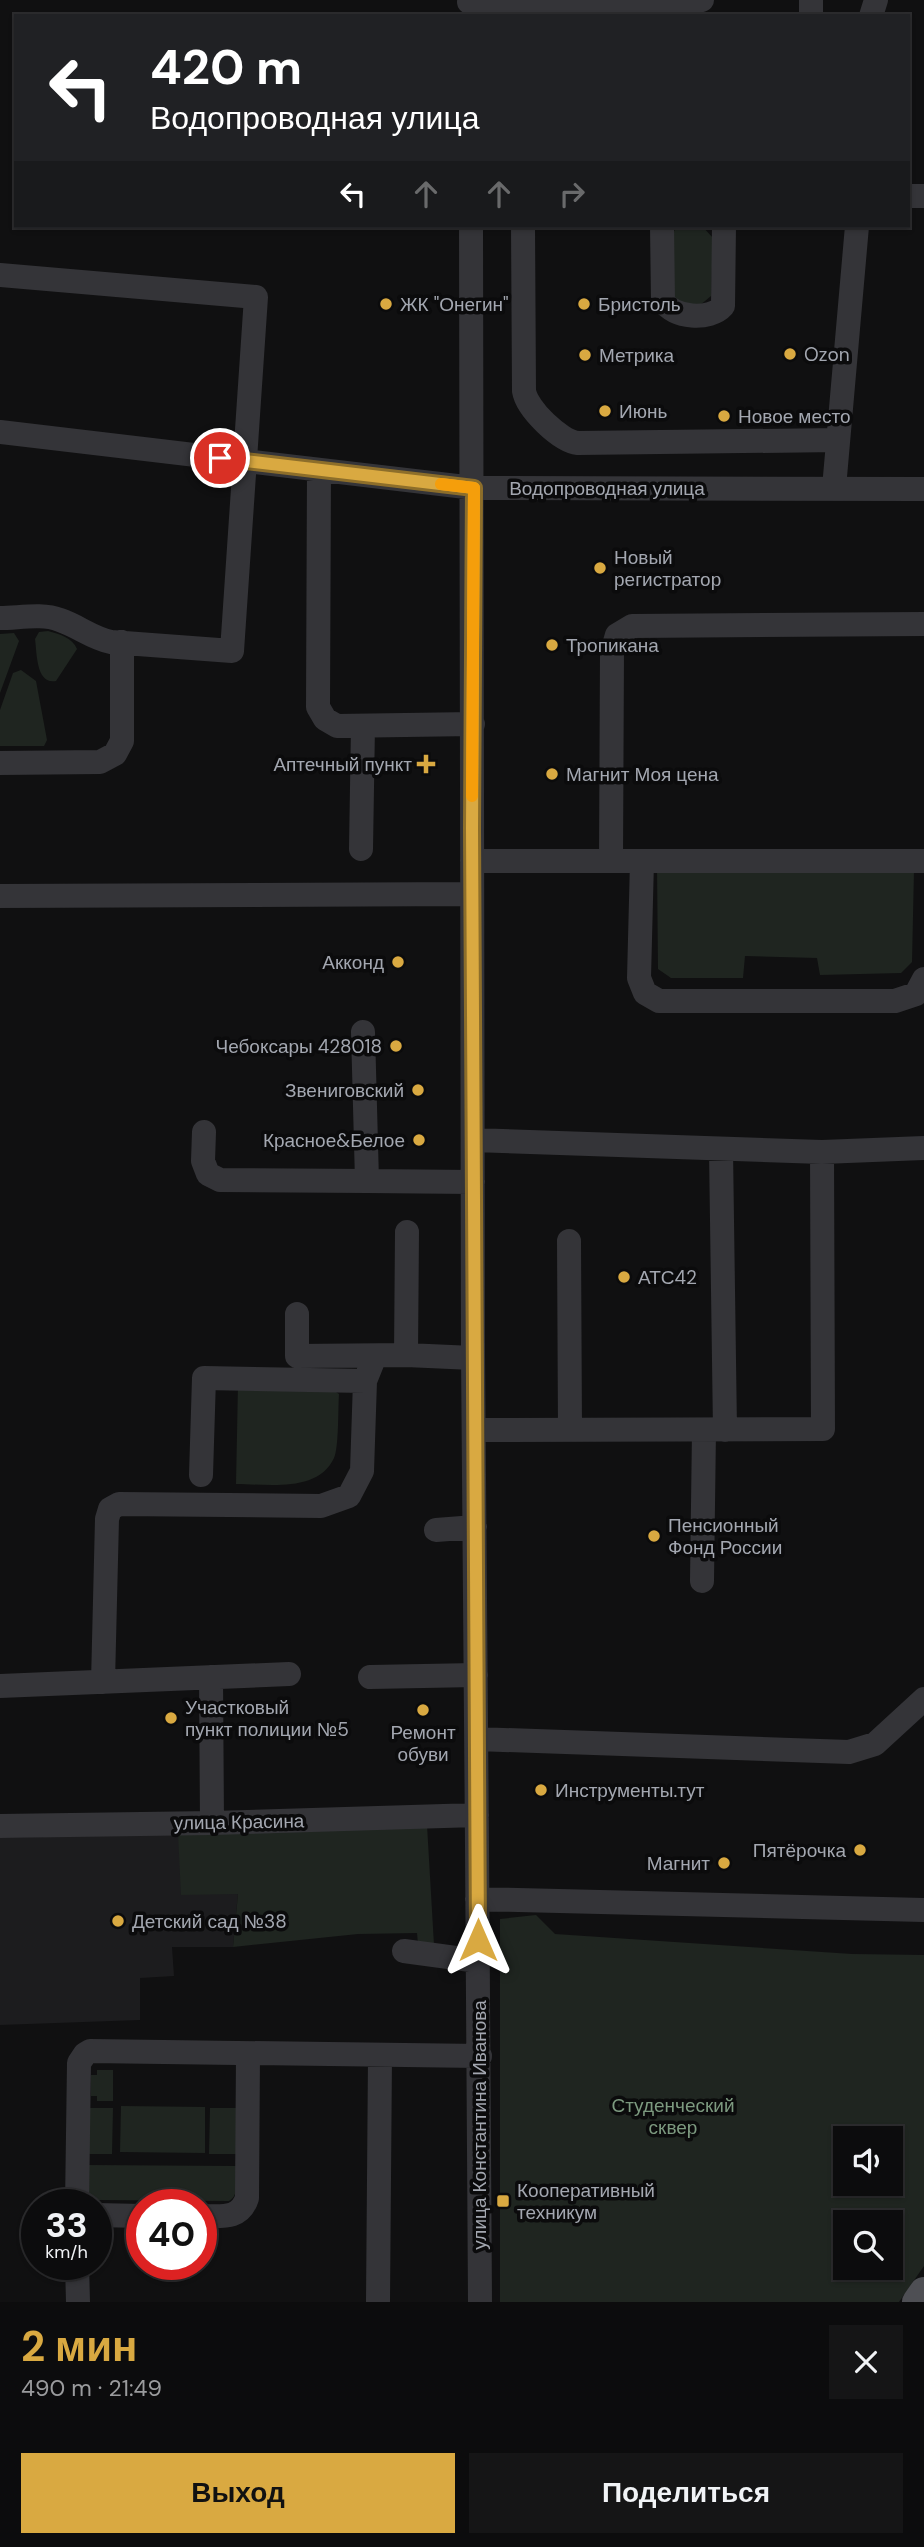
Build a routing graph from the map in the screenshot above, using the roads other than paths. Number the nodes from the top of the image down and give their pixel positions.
1 (702, 0) edge
2 (469, 6) edge
3 (521, 9) edge
4 (471, 228) edge
5 (523, 228) edge
6 (662, 228) edge
7 (724, 228) edge
8 (857, 228) edge
9 (0, 275) edge
10 (0, 432) edge
11 (838, 440) junction
12 (243, 461) junction
13 (319, 470) junction
14 (474, 488) junction
15 (834, 488) junction
16 (924, 489) edge
17 (0, 618) edge
18 (924, 624) edge
19 (122, 642) junction
20 (472, 724) junction
21 (363, 726) junction
22 (0, 763) edge
23 (361, 849) dead end
24 (472, 861) junction
25 (611, 861) junction
26 (642, 861) junction
27 (924, 861) edge
28 (472, 894) junction
29 (0, 896) edge
30 (924, 979) edge
31 (363, 1032) dead end
32 (204, 1132) dead end
33 (473, 1140) junction
34 (924, 1148) edge
35 (721, 1150) junction
36 (822, 1152) junction
37 (367, 1181) junction
38 (473, 1182) junction
39 (407, 1232) dead end
40 (569, 1241) dead end
41 (297, 1314) dead end
42 (406, 1355) junction
43 (375, 1356) junction
44 (473, 1358) junction
45 (365, 1381) junction
46 (475, 1430) junction
47 (570, 1430) junction
48 (714, 1430) junction
49 (201, 1475) dead end
50 (475, 1527) junction
51 (436, 1530) dead end
52 (702, 1581) dead end
53 (289, 1674) dead end
54 (476, 1675) junction
55 (211, 1677) junction
56 (370, 1677) dead end
57 (103, 1682) junction
58 (0, 1686) edge
59 (924, 1699) edge
60 (477, 1739) junction
61 (477, 1815) junction
62 (212, 1823) junction
63 (0, 1826) edge
64 (477, 1899) junction
65 (924, 1910) edge
66 (404, 1951) dead end
67 (478, 1961) junction
68 (248, 2054) junction
69 (380, 2056) junction
70 (480, 2056) junction
71 (77, 2189) edge
72 (217, 2216) edge
73 (77, 2280) edge
74 (924, 2292) edge
75 (78, 2302) edge
76 (378, 2302) edge
77 (480, 2302) edge
78 (917, 2302) edge

1 - 3 street
2 - 3 street
4 - 14 street, улица Константина Иванова
5 - 11 street
6 - 7 street
8 - 11 street
9 - 12 street
10 - 12 street, Водопроводная улица
11 - 15 street
12 - 13 street, Водопроводная улица
12 - 19 street
13 - 14 street, Водопроводная улица
13 - 21 street
14 - 15 street, Водопроводная улица
14 - 20 street, улица Константина Иванова
15 - 16 street, Водопроводная улица
17 - 19 street
18 - 25 street
19 - 22 street
20 - 21 street
20 - 24 street, улица Константина Иванова
21 - 23 street
24 - 25 street
24 - 28 street, улица Константина Иванова
25 - 26 street
26 - 27 street
26 - 30 street
28 - 29 street
28 - 33 street, улица Константина Иванова
31 - 37 street
32 - 37 street
33 - 35 street
33 - 38 street, улица Константина Иванова
34 - 36 street
35 - 36 street
35 - 48 street
36 - 48 street
37 - 38 street
38 - 44 street, улица Константина Иванова
39 - 42 street
40 - 47 street
41 - 43 street
42 - 43 street
42 - 44 street
43 - 45 street
44 - 46 street, улица Константина Иванова
45 - 49 street
45 - 57 street
46 - 47 street
46 - 50 street, улица Константина Иванова
47 - 48 street
48 - 52 street
50 - 51 street
50 - 54 street, улица Константина Иванова
53 - 55 street
54 - 56 street
54 - 60 street, улица Константина Иванова
55 - 57 street
55 - 62 street
57 - 58 street
59 - 60 street
60 - 61 street, улица Константина Иванова
61 - 62 street, улица Красина
61 - 64 street, улица Константина Иванова
62 - 63 street, улица Красина
64 - 65 street
64 - 67 street, улица Константина Иванова
66 - 67 street
67 - 70 street, улица Константина Иванова
68 - 69 street
68 - 71 street
68 - 72 street
69 - 70 street
69 - 76 street
70 - 77 street, улица Константина Иванова
73 - 75 street
74 - 78 main road

